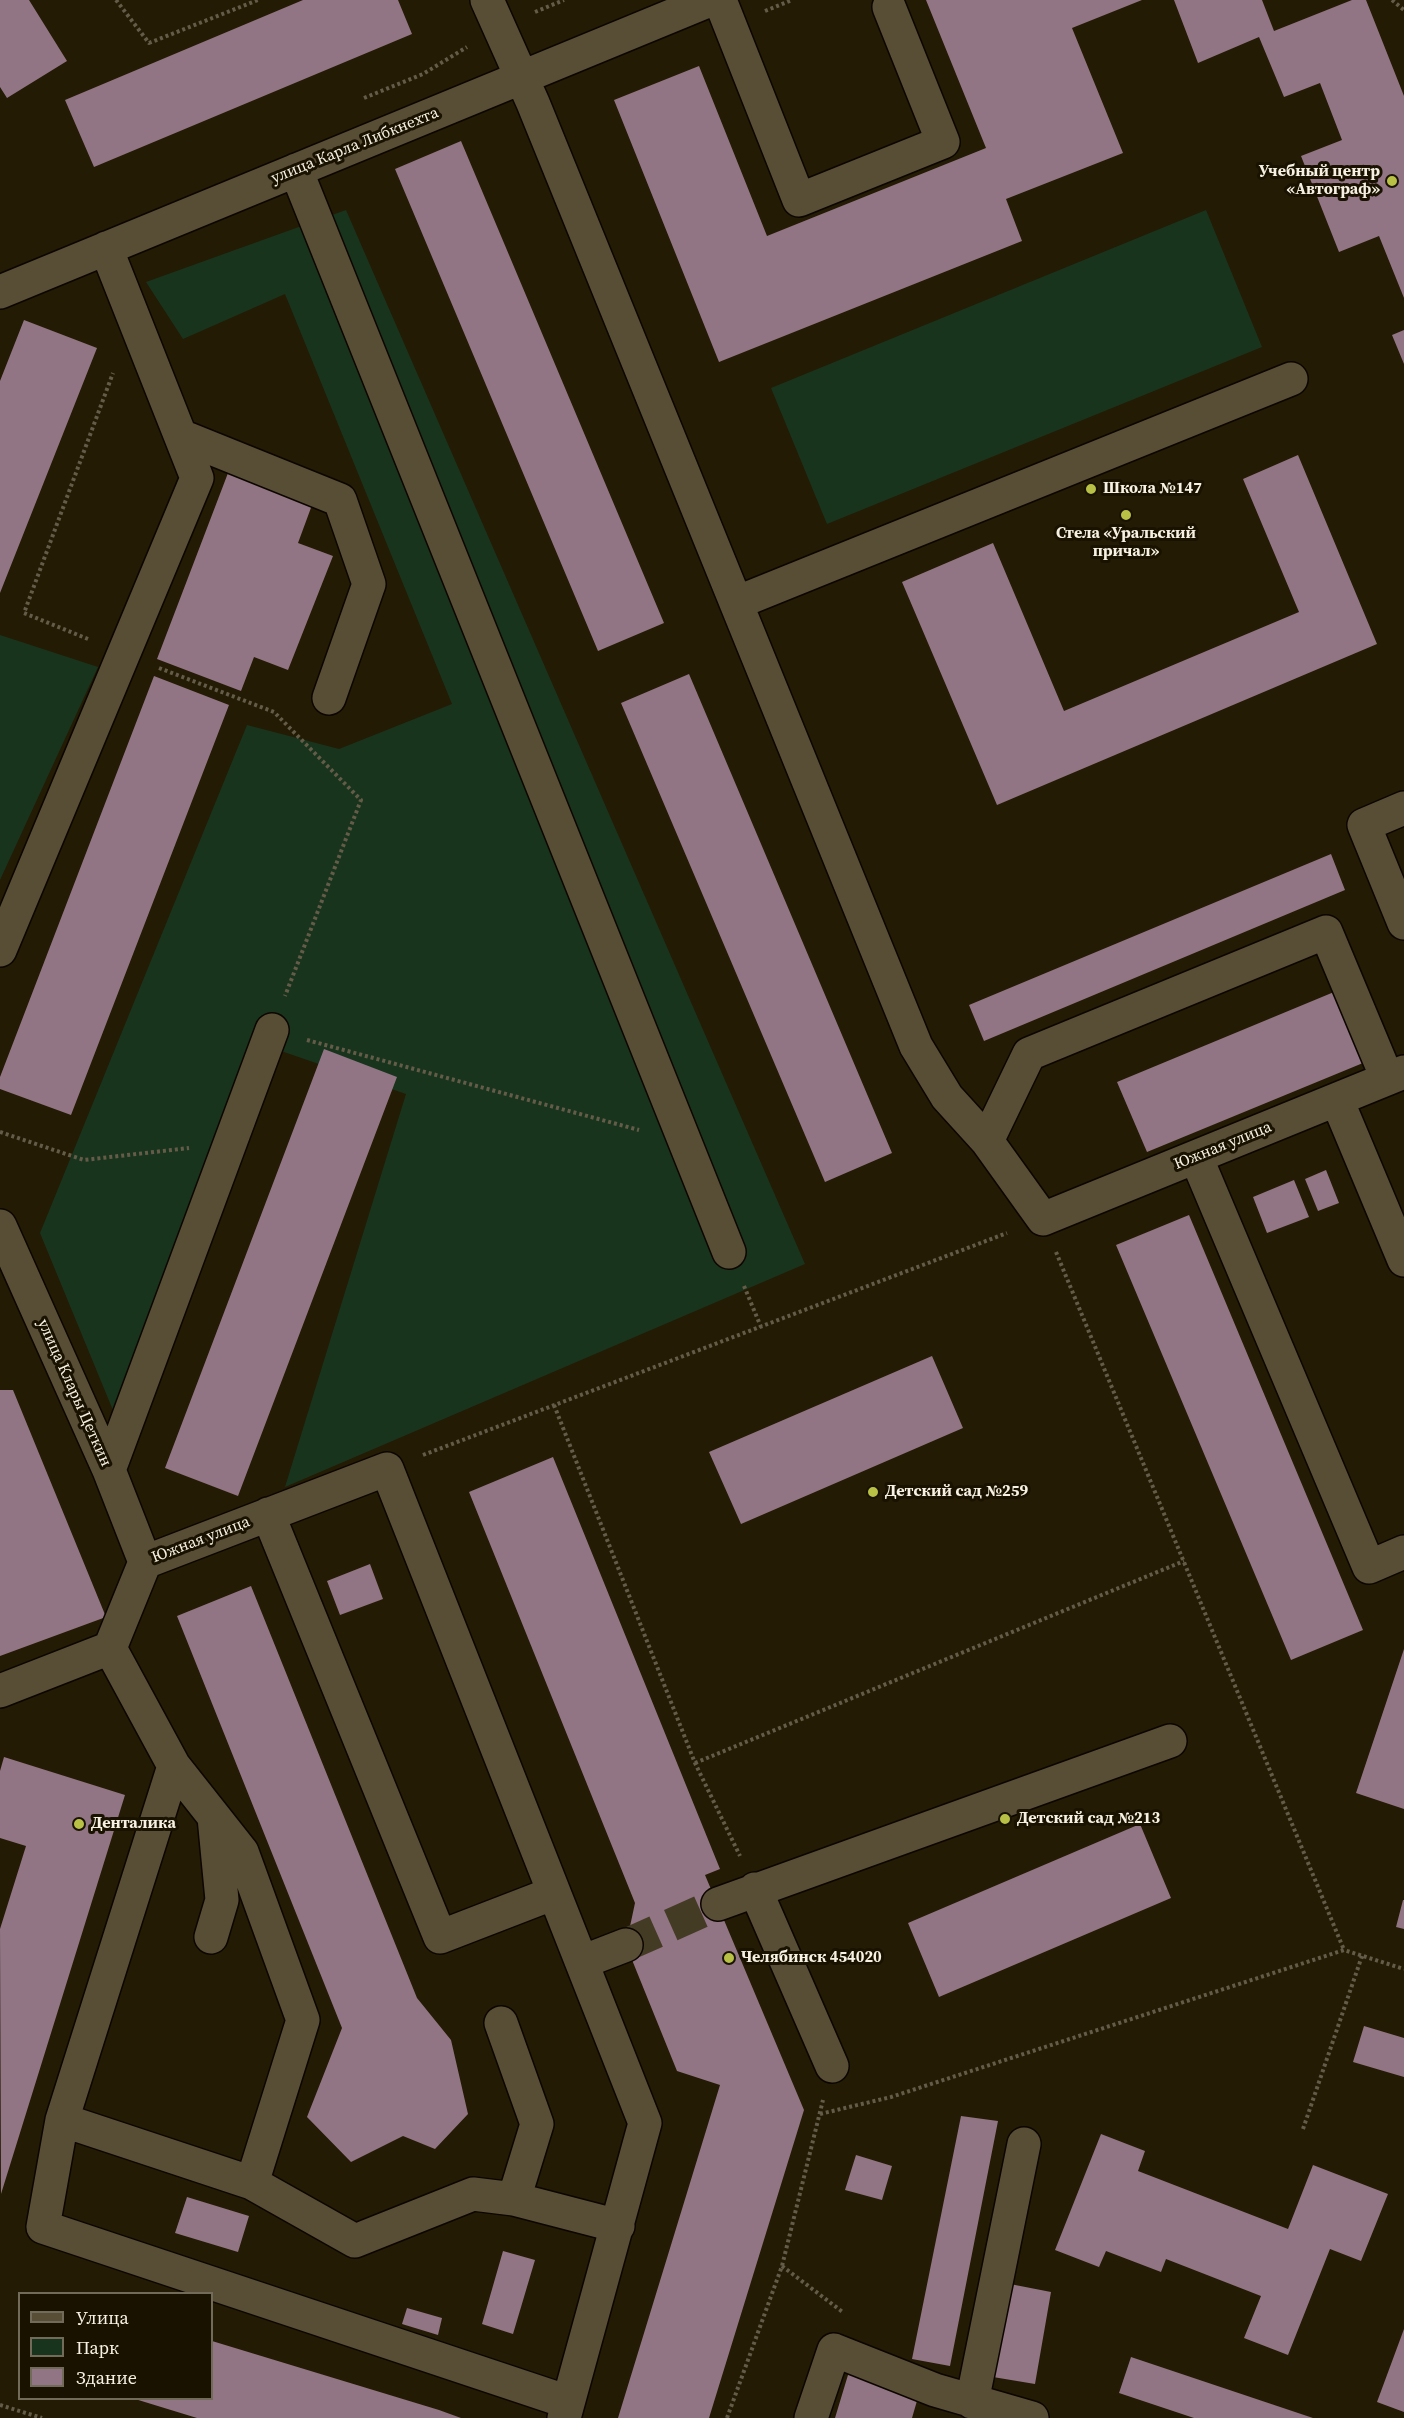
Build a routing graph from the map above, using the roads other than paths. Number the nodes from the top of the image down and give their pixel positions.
1 (710, 0) edge
2 (720, 0) edge
3 (889, 7) dead end
4 (494, 13) edge
5 (522, 77) junction
6 (296, 170) junction
7 (106, 248) junction
8 (0, 292) edge
9 (1291, 379) dead end
10 (181, 436) junction
11 (736, 603) junction
12 (329, 698) dead end
13 (1404, 808) edge
14 (1404, 923) edge
15 (0, 950) edge
16 (272, 1030) road end
17 (1395, 1075) edge
18 (1337, 1100) junction
19 (987, 1141) junction
20 (1196, 1157) junction
21 (0, 1226) edge
22 (729, 1252) road end
23 (1404, 1260) edge
24 (109, 1470) junction
25 (268, 1514) junction
26 (1404, 1552) edge
27 (145, 1562) junction
28 (110, 1648) junction
29 (0, 1691) edge
30 (1170, 1741) dead end
31 (174, 1766) junction
32 (214, 1817) junction
33 (755, 1889) junction
34 (555, 1893) junction
35 (718, 1904) tunnel mouth
36 (211, 1937) dead end
37 (626, 1945) tunnel mouth
38 (582, 1962) junction
39 (501, 2023) dead end
40 (832, 2066) road end
41 (62, 2120) junction
42 (1024, 2144) dead end
43 (252, 2183) junction
44 (514, 2199) junction
45 (618, 2226) junction
46 (972, 2402) junction
47 (566, 2410) edge
48 (811, 2418) edge
49 (1032, 2418) edge

1 - 5 street, улица Карла Либкнехта
2 - 3 street
4 - 5 street
5 - 6 street, улица Карла Либкнехта
5 - 11 street
6 - 7 street, улица Карла Либкнехта
6 - 22 street
7 - 8 street, улица Карла Либкнехта
7 - 10 street
9 - 11 street
10 - 12 street
10 - 15 street
11 - 19 street
13 - 14 street
16 - 24 street
17 - 18 street, Южная улица
17 - 19 street
18 - 20 street, Южная улица
18 - 23 street
19 - 20 street, Южная улица
20 - 26 street
21 - 24 street, улица Клары Цеткин
24 - 27 street, улица Клары Цеткин
25 - 27 street, Южная улица
25 - 34 street
25 - 34 street, Южная улица
27 - 28 street, Южная улица
28 - 29 street
28 - 31 street
30 - 33 street
31 - 32 street
31 - 41 street
32 - 36 street
32 - 43 street
33 - 35 street
33 - 40 street
34 - 38 street
37 - 38 street
38 - 45 street
39 - 44 street
41 - 43 street
41 - 47 street
42 - 46 street
43 - 44 street
44 - 45 street
45 - 47 street
46 - 48 street
46 - 49 street

